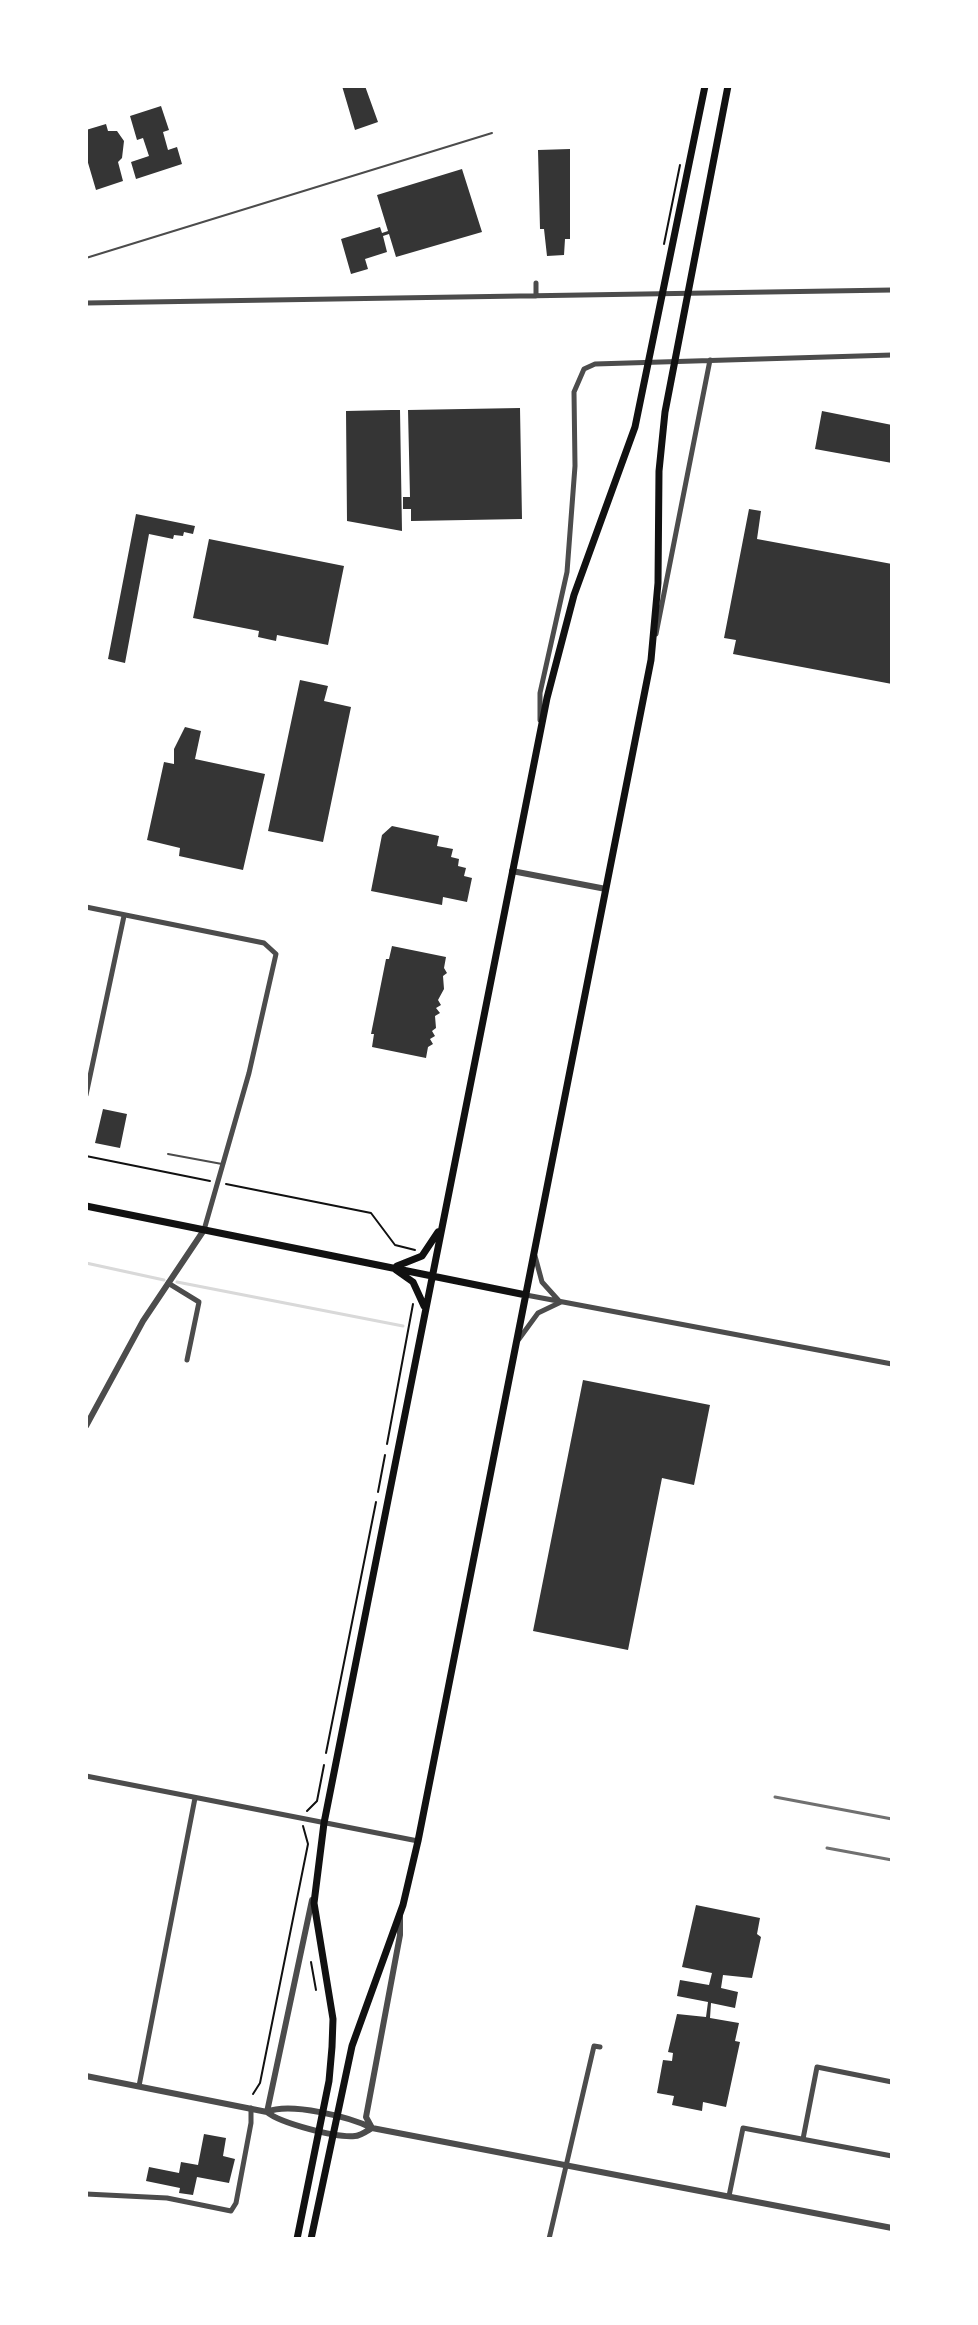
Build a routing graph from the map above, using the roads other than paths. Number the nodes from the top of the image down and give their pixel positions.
1 (705, 86) edge
2 (728, 86) edge
3 (492, 133) dead end
4 (86, 258) edge
5 (536, 283) dead end
6 (892, 290) edge
7 (536, 296) junction
8 (86, 303) edge
9 (892, 355) edge
10 (710, 360) junction
11 (651, 660) junction
12 (540, 731) junction
13 (512, 871) junction
14 (606, 889) junction
15 (86, 907) edge
16 (124, 916) junction
17 (86, 1095) edge
18 (168, 1154) dead end
19 (225, 1165) junction
20 (86, 1206) edge
21 (442, 1225) junction
22 (204, 1230) junction
23 (534, 1256) junction
24 (391, 1266) junction
25 (432, 1275) junction
26 (168, 1283) junction
27 (526, 1295) junction
28 (561, 1302) junction
29 (425, 1312) junction
30 (517, 1343) junction
31 (187, 1360) dead end
32 (892, 1364) edge
33 (86, 1426) edge
34 (86, 1776) edge
35 (195, 1798) junction
36 (324, 1823) junction
37 (418, 1841) junction
38 (314, 1895) junction
39 (400, 1913) junction
40 (600, 2047) dead end
41 (86, 2076) edge
42 (892, 2082) edge
43 (139, 2086) junction
44 (251, 2108) junction
45 (267, 2112) junction
46 (372, 2128) junction
47 (803, 2139) junction
48 (892, 2156) edge
49 (564, 2164) junction
50 (86, 2194) edge
51 (729, 2196) junction
52 (892, 2228) edge
53 (297, 2239) edge
54 (311, 2239) edge
55 (549, 2239) edge

1 - 12 main road
2 - 11 main road
3 - 4 lane
5 - 7 street
6 - 7 street
7 - 8 street
9 - 10 street
10 - 11 street
10 - 12 street
11 - 14 main road
12 - 13 main road
13 - 14 street
13 - 21 main road
14 - 23 main road
15 - 16 street
16 - 17 street
16 - 19 street
18 - 19 lane
19 - 22 street
20 - 22 main road
21 - 24 main road
21 - 25 main road
22 - 24 main road
22 - 26 street
23 - 27 main road
23 - 28 street
24 - 25 main road
24 - 29 main road
25 - 27 main road
25 - 29 main road
26 - 31 street
26 - 33 street
27 - 28 street
27 - 30 main road
28 - 30 street
28 - 32 street
29 - 36 main road
30 - 37 main road
34 - 35 street
35 - 36 street
35 - 43 street
36 - 37 street
36 - 38 main road
37 - 39 main road
38 - 45 street
38 - 53 main road
39 - 46 street
39 - 54 main road
40 - 49 street
41 - 43 street
42 - 47 street
43 - 44 street
44 - 45 street
44 - 50 street
45 - 46 street
45 - 46 street
46 - 49 street
47 - 48 street
47 - 51 street
49 - 51 street
49 - 55 street
51 - 52 street

